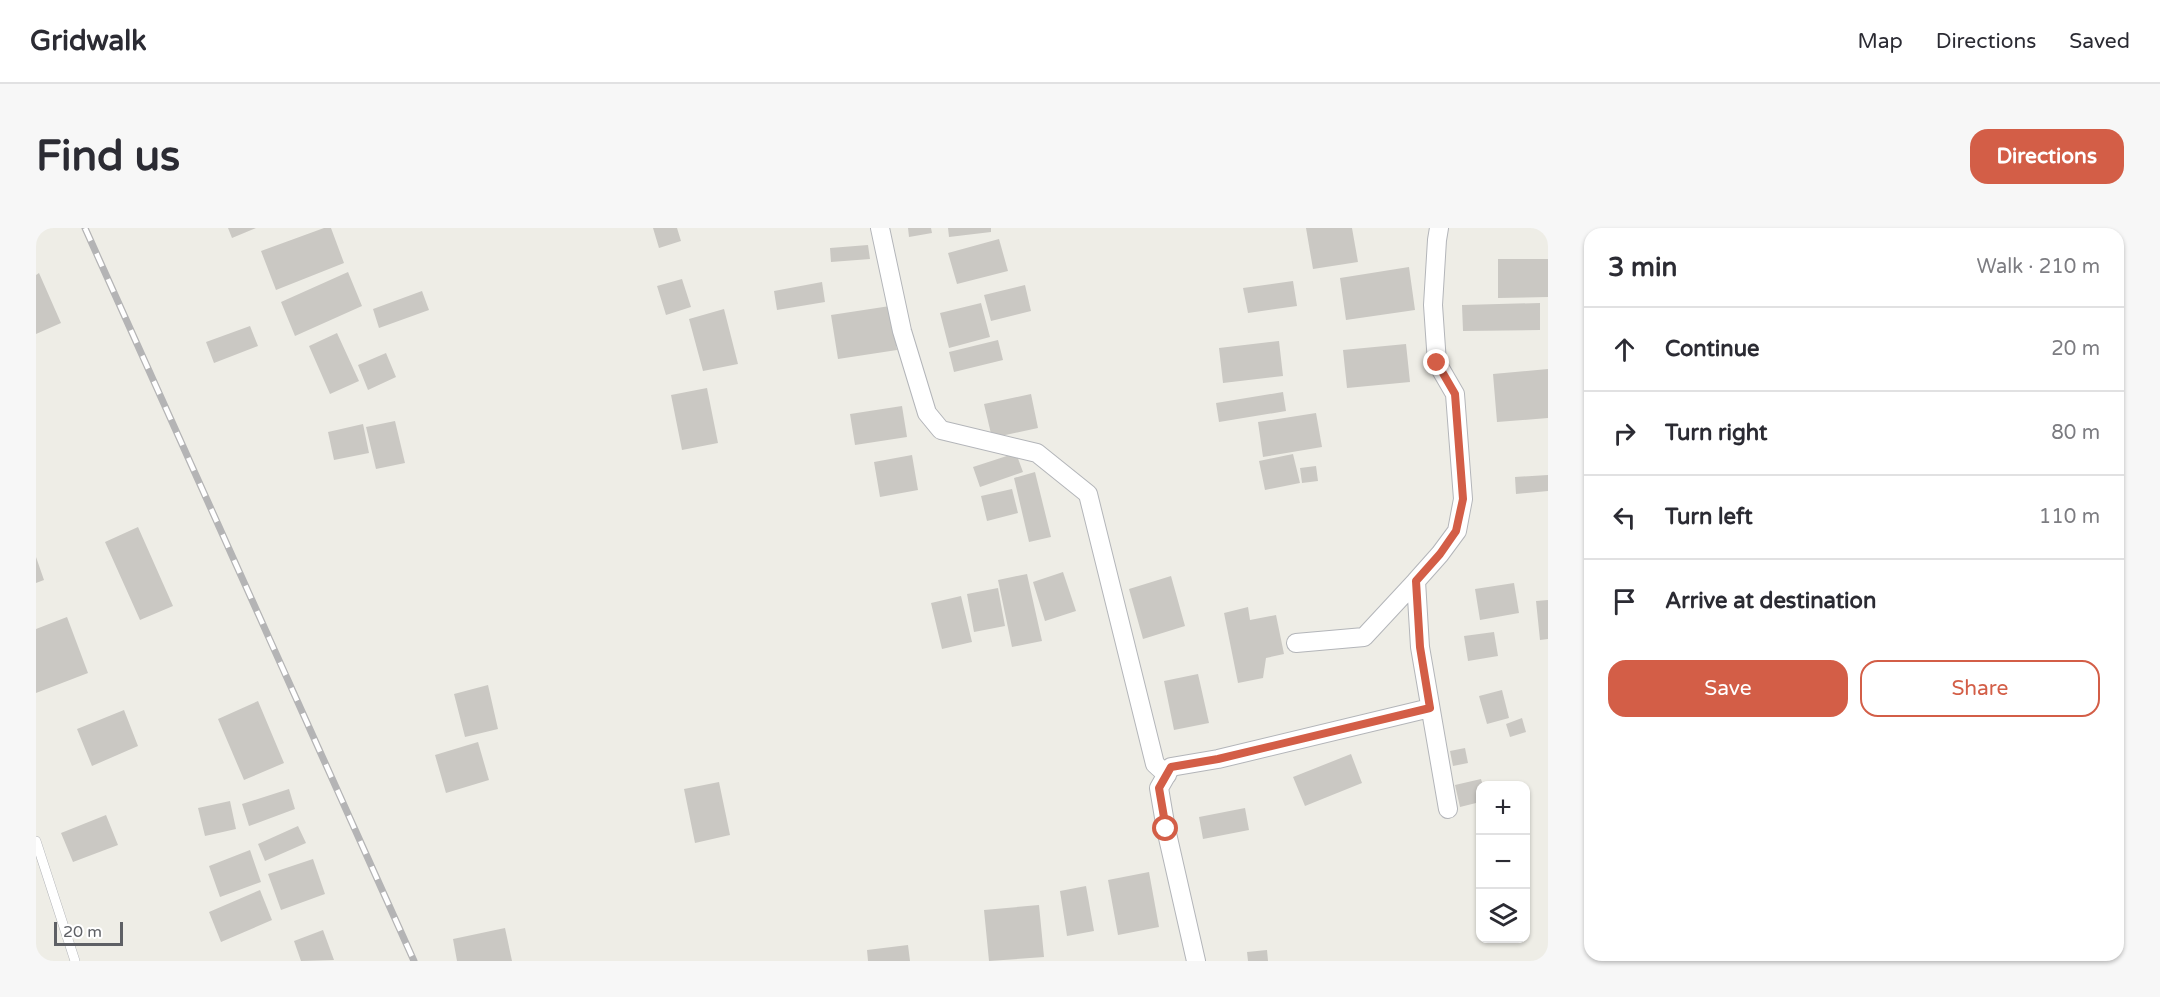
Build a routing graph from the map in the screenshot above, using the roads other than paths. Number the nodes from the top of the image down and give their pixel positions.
1 (880, 228) edge
2 (1440, 228) edge
3 (1416, 581) junction
4 (1296, 643) dead end
5 (1430, 708) junction
6 (1167, 775) junction
7 (1448, 809) dead end
8 (36, 841) edge
9 (75, 961) edge
10 (1196, 961) edge

1 - 6 street
2 - 3 street
3 - 4 street
3 - 5 street
5 - 6 street
5 - 7 street
6 - 10 street
8 - 9 lane

